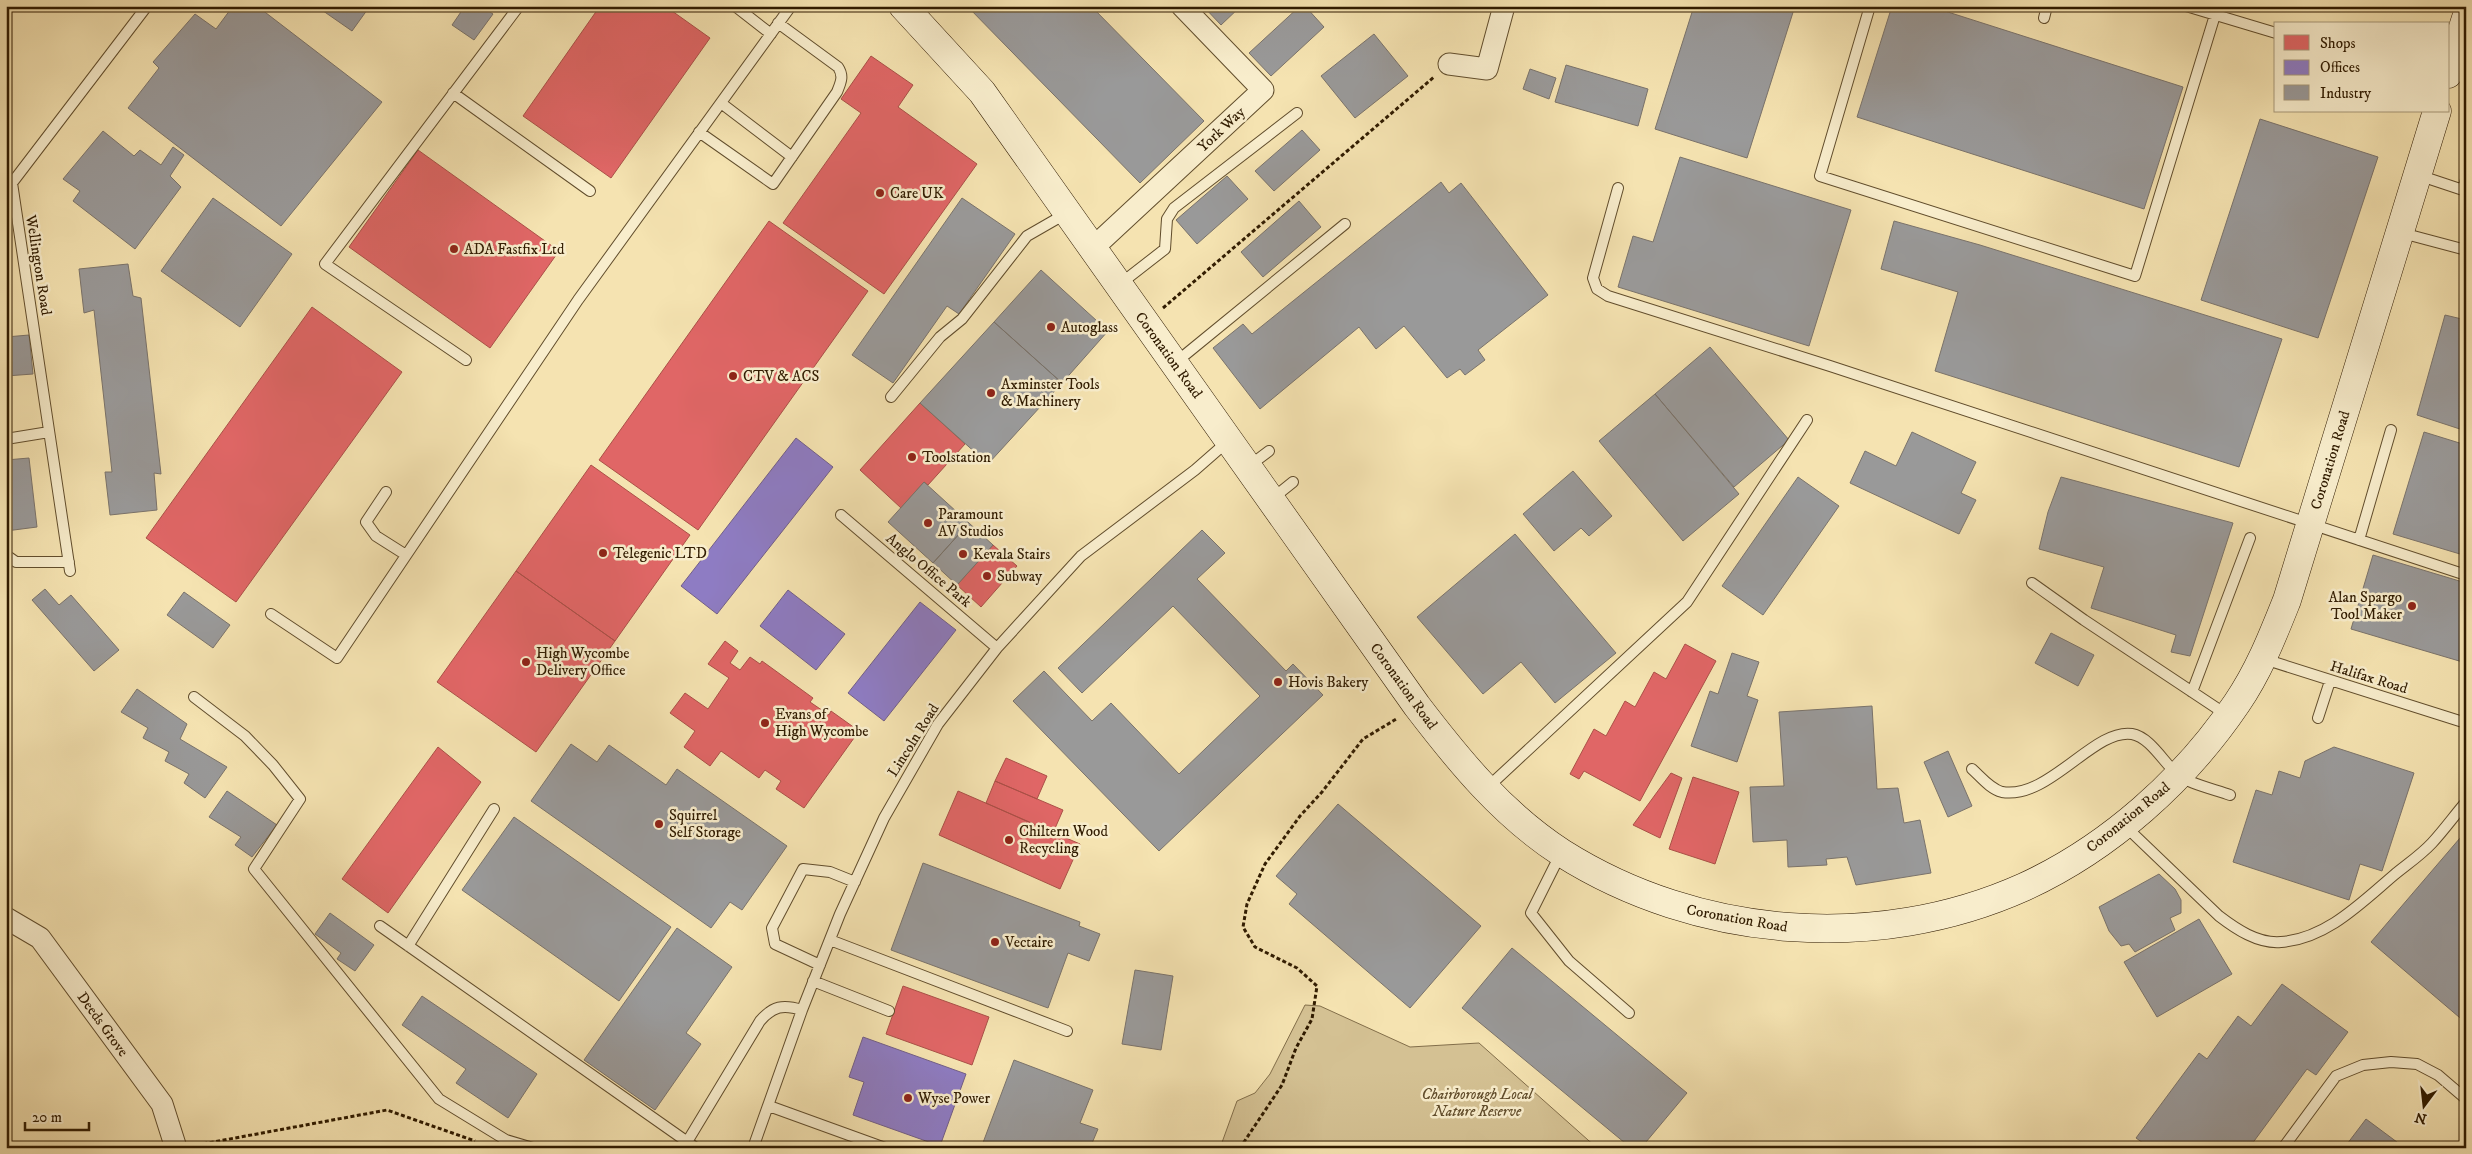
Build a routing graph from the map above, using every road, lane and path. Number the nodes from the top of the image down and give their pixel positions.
1 (148, 6) edge
2 (518, 6) edge
3 (735, 6) edge
4 (791, 6) edge
5 (903, 6) edge
6 (1182, 6) edge
7 (1504, 6) edge
8 (1870, 6) edge
9 (2047, 6) edge
10 (2186, 6) edge
11 (2215, 15) junction
12 (2044, 18) dead end
13 (2466, 18) edge
14 (778, 24) junction
15 (2274, 32) edge
16 (771, 34) junction
17 (1449, 64) joint
18 (2450, 68) edge
19 (453, 94) junction
20 (721, 103) junction
21 (2437, 112) edge
22 (1297, 113) dead end
23 (700, 132) junction
24 (792, 157) junction
25 (2418, 174) junction
26 (2466, 179) edge
27 (1618, 188) dead end
28 (590, 191) dead end
29 (10, 202) edge
30 (1068, 212) junction
31 (1345, 224) dead end
32 (2400, 232) junction
33 (1094, 248) junction
34 (2466, 250) edge
35 (1119, 285) junction
36 (1145, 323) junction
37 (466, 360) dead end
38 (1174, 363) junction
39 (891, 397) dead end
40 (1807, 420) dead end
41 (2391, 430) dead end
42 (49, 432) junction
43 (6, 439) edge
44 (1230, 440) junction
45 (1293, 482) dead end
46 (386, 492) dead end
47 (1272, 499) junction
48 (841, 515) dead end
49 (2310, 525) junction
50 (2250, 538) dead end
51 (2359, 540) junction
52 (6, 555) edge
53 (406, 556) junction
54 (2466, 575) edge
55 (2032, 583) dead end
56 (271, 614) dead end
57 (997, 648) junction
58 (2263, 659) junction
59 (2330, 681) junction
60 (2192, 692) junction
61 (194, 697) dead end
62 (1416, 706) junction
63 (2228, 716) junction
64 (2318, 718) dead end
65 (2466, 723) edge
66 (1972, 769) dead end
67 (2178, 776) junction
68 (1486, 789) junction
69 (2230, 795) dead end
70 (2466, 802) edge
71 (494, 809) dead end
72 (2124, 824) junction
73 (1562, 852) junction
74 (855, 882) junction
75 (6, 918) edge
76 (380, 926) dead end
77 (830, 940) junction
78 (408, 946) junction
79 (820, 965) junction
80 (813, 981) junction
81 (802, 1010) junction
82 (889, 1011) dead end
83 (1629, 1013) dead end
84 (1067, 1031) dead end
85 (2466, 1099) edge
86 (769, 1106) junction
87 (476, 1142) dead end
88 (692, 1145) edge
89 (182, 1147) edge
90 (533, 1148) edge
91 (753, 1148) edge
92 (885, 1148) edge
93 (1240, 1148) edge
94 (2282, 1148) edge

1 - 29 lane, Wellington Road
2 - 19 lane
3 - 16 lane
4 - 14 lane
5 - 30 street, Coronation Road
6 - 33 street, York Way
7 - 17 street
8 - 11 lane
9 - 12 lane
10 - 11 lane
11 - 15 lane
13 - 18 street
14 - 16 lane
14 - 24 lane
16 - 20 lane
17 - 36 path
19 - 28 lane
19 - 37 lane
20 - 23 lane
20 - 24 lane
21 - 25 street, Coronation Road
22 - 35 lane
23 - 24 lane
23 - 53 lane
25 - 26 lane
25 - 32 street, Coronation Road
27 - 49 lane
29 - 42 lane, Wellington Road
30 - 33 street, Coronation Road
30 - 39 lane
31 - 38 lane
32 - 34 lane
32 - 49 street, Coronation Road
33 - 35 street, Coronation Road
35 - 36 street, Coronation Road
36 - 38 street, Coronation Road
38 - 44 street, Coronation Road
40 - 68 lane
41 - 51 lane
42 - 43 lane
42 - 52 lane, Wellington Road
44 - 47 street, Coronation Road
44 - 57 lane, Lincoln Road
45 - 47 lane
46 - 53 lane
47 - 62 street, Coronation Road
48 - 57 lane, Anglo Office Park
49 - 51 lane
49 - 58 street, Coronation Road
50 - 60 lane
51 - 54 lane
53 - 56 lane
55 - 60 lane
57 - 74 lane, Lincoln Road
58 - 59 lane, Halifax Road
58 - 63 street, Coronation Road
59 - 64 lane
59 - 65 lane, Halifax Road
60 - 63 lane
61 - 90 lane
62 - 68 street, Coronation Road
62 - 93 path
63 - 67 street, Coronation Road
66 - 67 lane
67 - 69 lane
67 - 72 street, Coronation Road
68 - 73 street, Coronation Road
70 - 72 lane
71 - 78 lane
72 - 73 street, Coronation Road
73 - 83 lane
74 - 77 lane, Lincoln Road
74 - 79 lane
75 - 89 street, Deeds Grove
76 - 78 lane
77 - 79 lane, Lincoln Road
77 - 84 lane
78 - 88 lane
79 - 80 lane, Lincoln Road
80 - 81 lane, Lincoln Road
80 - 82 lane
81 - 86 lane, Lincoln Road
81 - 88 lane
85 - 94 lane
86 - 91 lane, Lincoln Road
86 - 92 lane
87 - 89 path

